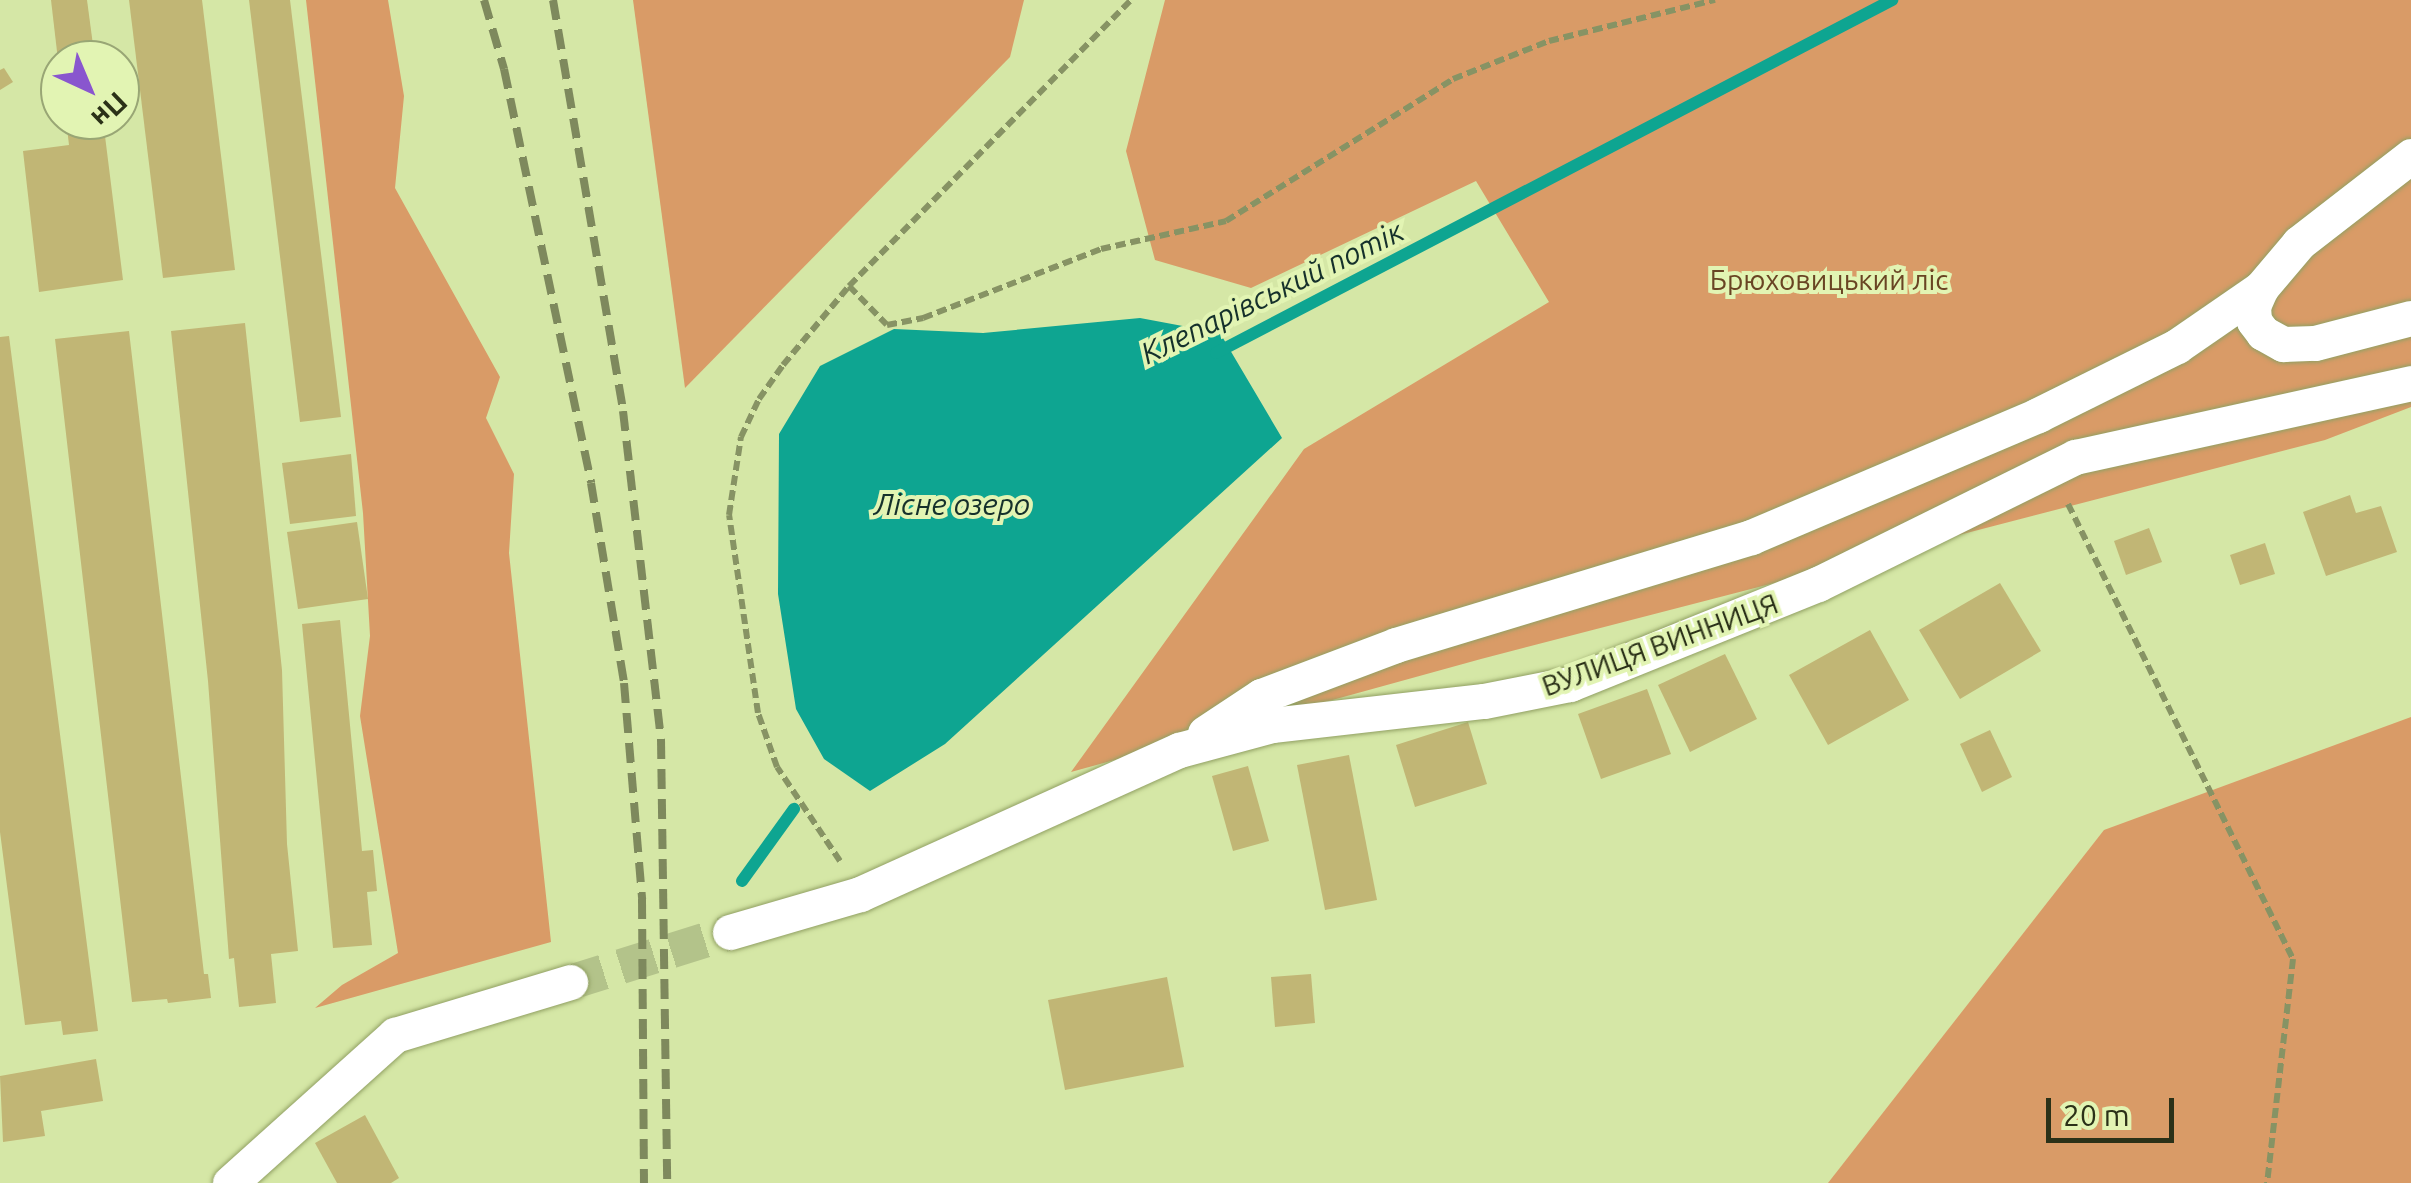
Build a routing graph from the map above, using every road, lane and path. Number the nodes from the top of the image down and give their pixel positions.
1 (1132, 0) edge
2 (1715, 0) edge
3 (2411, 156) edge
4 (849, 286) junction
5 (2261, 288) junction
6 (2411, 318) edge
7 (2411, 383) edge
8 (2050, 467) junction
9 (1180, 750) junction
10 (860, 894) junction
11 (730, 932) tunnel mouth
12 (570, 982) tunnel mouth
13 (230, 1183) edge
14 (2267, 1183) edge

1 - 4 path
2 - 4 path
3 - 5 street
4 - 10 path
5 - 6 street
5 - 9 street
7 - 8 street, ВУЛИЦЯ ВИННИЦЯ
8 - 9 street, ВУЛИЦЯ ВИННИЦЯ
8 - 14 path
9 - 10 street, ВУЛИЦЯ ВИННИЦЯ
10 - 11 street, ВУЛИЦЯ ВИННИЦЯ
12 - 13 street

